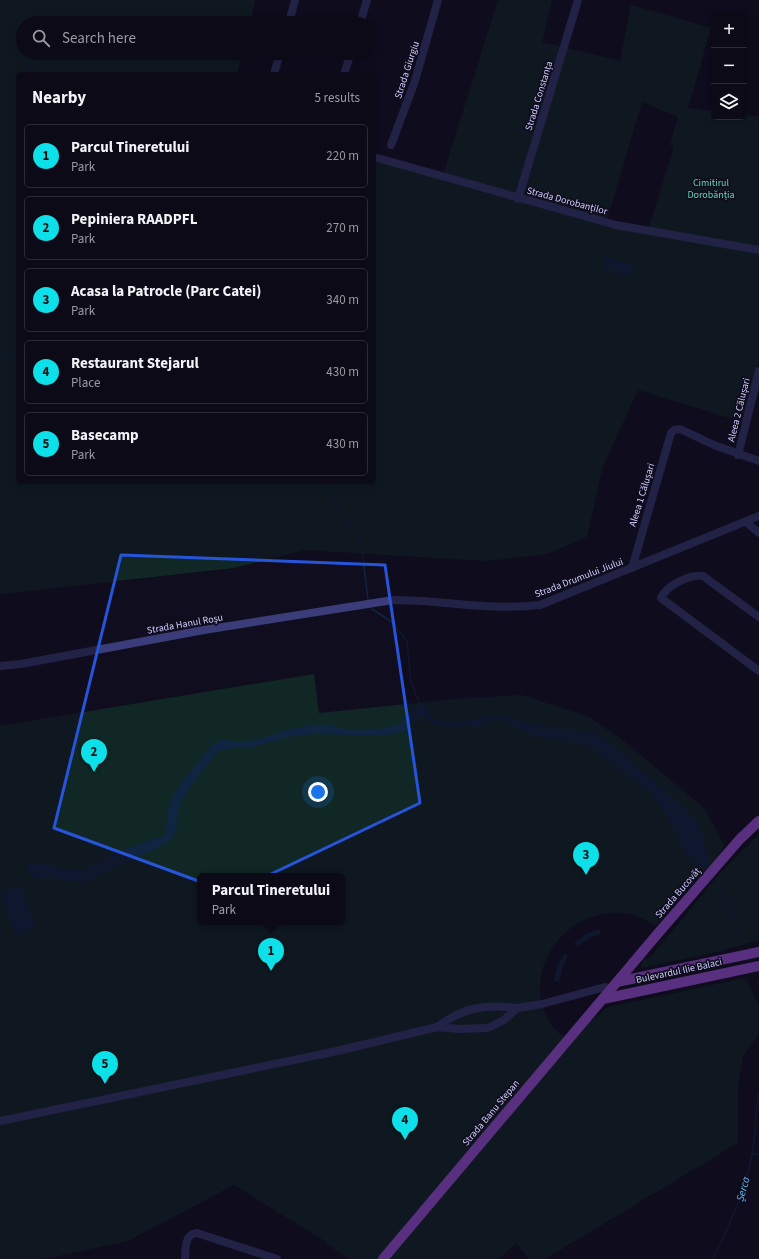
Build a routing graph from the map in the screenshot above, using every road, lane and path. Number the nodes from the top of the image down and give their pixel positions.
1 (295, 0) edge
2 (367, 0) edge
3 (438, 0) edge
4 (578, 0) edge
5 (291, 16) edge
6 (362, 16) edge
7 (278, 60) edge
8 (349, 60) edge
9 (275, 72) edge
10 (345, 72) edge
11 (391, 145) dead end
12 (376, 158) edge
13 (518, 199) junction
14 (759, 250) edge
15 (759, 371) edge
16 (738, 454) junction
17 (759, 461) edge
18 (759, 516) edge
19 (746, 522) junction
20 (759, 533) edge
21 (632, 568) junction
22 (373, 604) joint
23 (759, 617) edge
24 (0, 666) edge
25 (759, 671) edge
26 (759, 821) edge
27 (759, 952) edge
28 (759, 966) edge
29 (617, 982) junction
30 (605, 987) dead end
31 (603, 999) junction
32 (517, 1008) junction
33 (437, 1027) junction
34 (0, 1121) edge
35 (185, 1259) edge
36 (277, 1259) edge
37 (383, 1259) edge

1 - 5 street
2 - 6 street
3 - 11 street, Strada Giurgiu
4 - 13 street, Strada Constanța
7 - 9 street
8 - 10 street
12 - 13 street, Strada Dorobanților
13 - 14 street, Strada Dorobanților
15 - 16 street, Aleea 2 Călușari
16 - 17 street
16 - 21 street, Aleea 1 Călușari
18 - 19 street, Strada Drumului Jiului
19 - 20 street
19 - 21 street, Strada Drumului Jiului
21 - 22 street, Strada Drumului Jiului
22 - 24 street, Strada Hanul Roșu
23 - 25 street
26 - 29 main road, Strada Bucovăț
27 - 29 main road, Bulevardul Ilie Balaci
28 - 31 main road, Bulevardul Ilie Balaci
29 - 31 main road, Strada Banu Stepan
30 - 32 street
31 - 37 main road, Strada Banu Stepan
32 - 33 street
32 - 33 street
33 - 34 street
35 - 36 street

